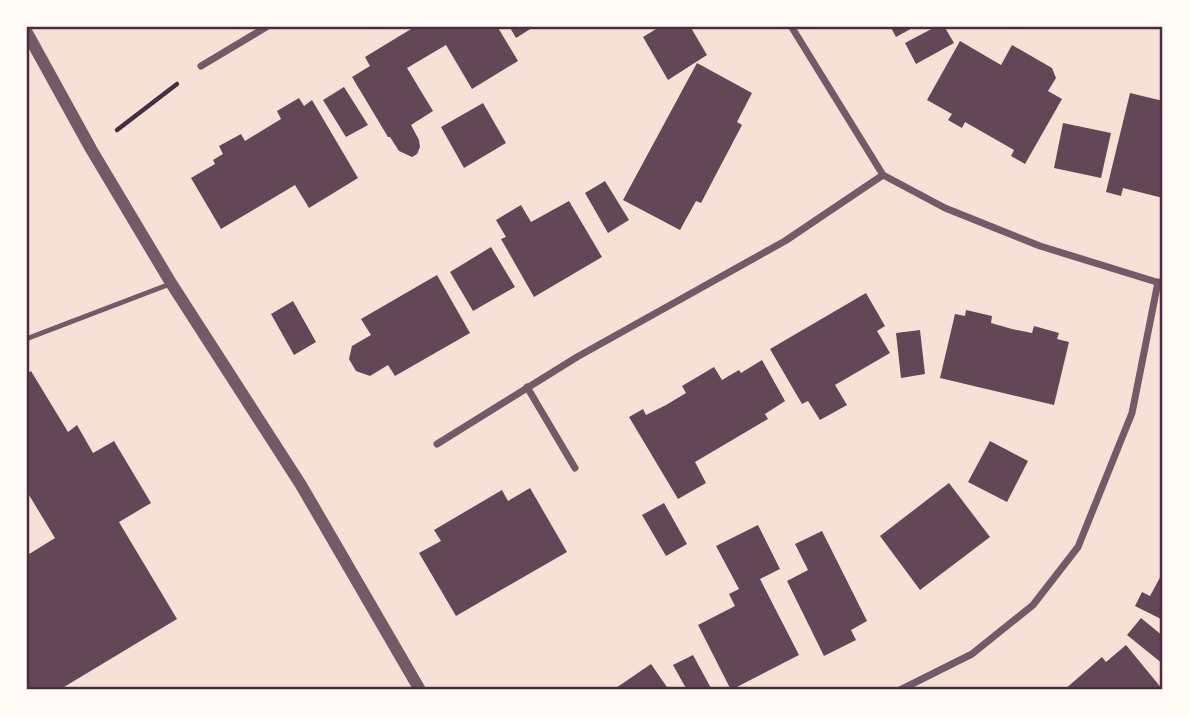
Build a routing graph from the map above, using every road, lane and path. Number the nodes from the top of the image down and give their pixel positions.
1 (268, 26) edge
2 (792, 26) edge
3 (26, 31) edge
4 (201, 66) joint
5 (91, 149) junction
6 (883, 175) junction
7 (171, 283) junction
8 (1160, 283) edge
9 (26, 339) edge
10 (527, 387) junction
11 (437, 444) dead end
12 (575, 468) dead end
13 (420, 690) edge
14 (900, 690) edge

1 - 4 street
2 - 6 street
3 - 5 street
4 - 5 path
5 - 7 street
6 - 8 street
6 - 10 street
7 - 9 lane
7 - 13 street
8 - 14 street
10 - 11 street
10 - 12 street

